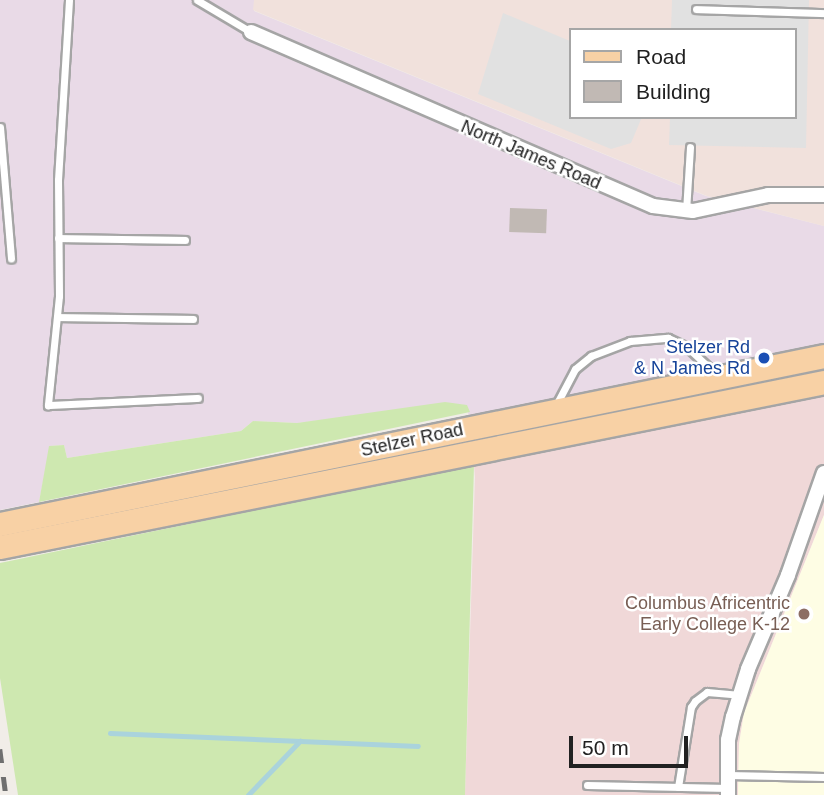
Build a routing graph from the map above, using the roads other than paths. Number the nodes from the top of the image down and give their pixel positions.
1 (69, 0) edge
2 (197, 0) edge
3 (696, 9) dead end
4 (824, 13) edge
5 (251, 32) joint
6 (0, 127) edge
7 (690, 146) dead end
8 (824, 195) edge
9 (686, 211) junction
10 (58, 238) junction
11 (185, 240) dead end
12 (11, 259) dead end
13 (57, 317) junction
14 (193, 319) dead end
15 (824, 356) edge
16 (720, 377) junction
17 (824, 382) edge
18 (198, 398) dead end
19 (554, 411) junction
20 (824, 473) edge
21 (79, 520) junction
22 (0, 524) edge
23 (0, 547) edge
24 (740, 695) junction
25 (824, 777) edge
26 (587, 786) dead end
27 (728, 786) edge
28 (678, 787) junction

1 - 10 lane
2 - 5 lane
3 - 4 lane
5 - 9 street, North James Road
6 - 12 lane
7 - 9 lane
8 - 9 street, North James Road
10 - 11 lane
10 - 13 lane
13 - 14 lane
13 - 18 lane
15 - 16 main road, Stelzer Road
16 - 19 main road, Stelzer Road
16 - 19 lane
17 - 21 main road, Stelzer Road
19 - 21 main road, Stelzer Road
20 - 24 street
21 - 22 main road, Stelzer Road
21 - 23 main road, Stelzer Road
24 - 27 street
24 - 28 lane
25 - 27 lane
26 - 28 lane
27 - 28 lane

